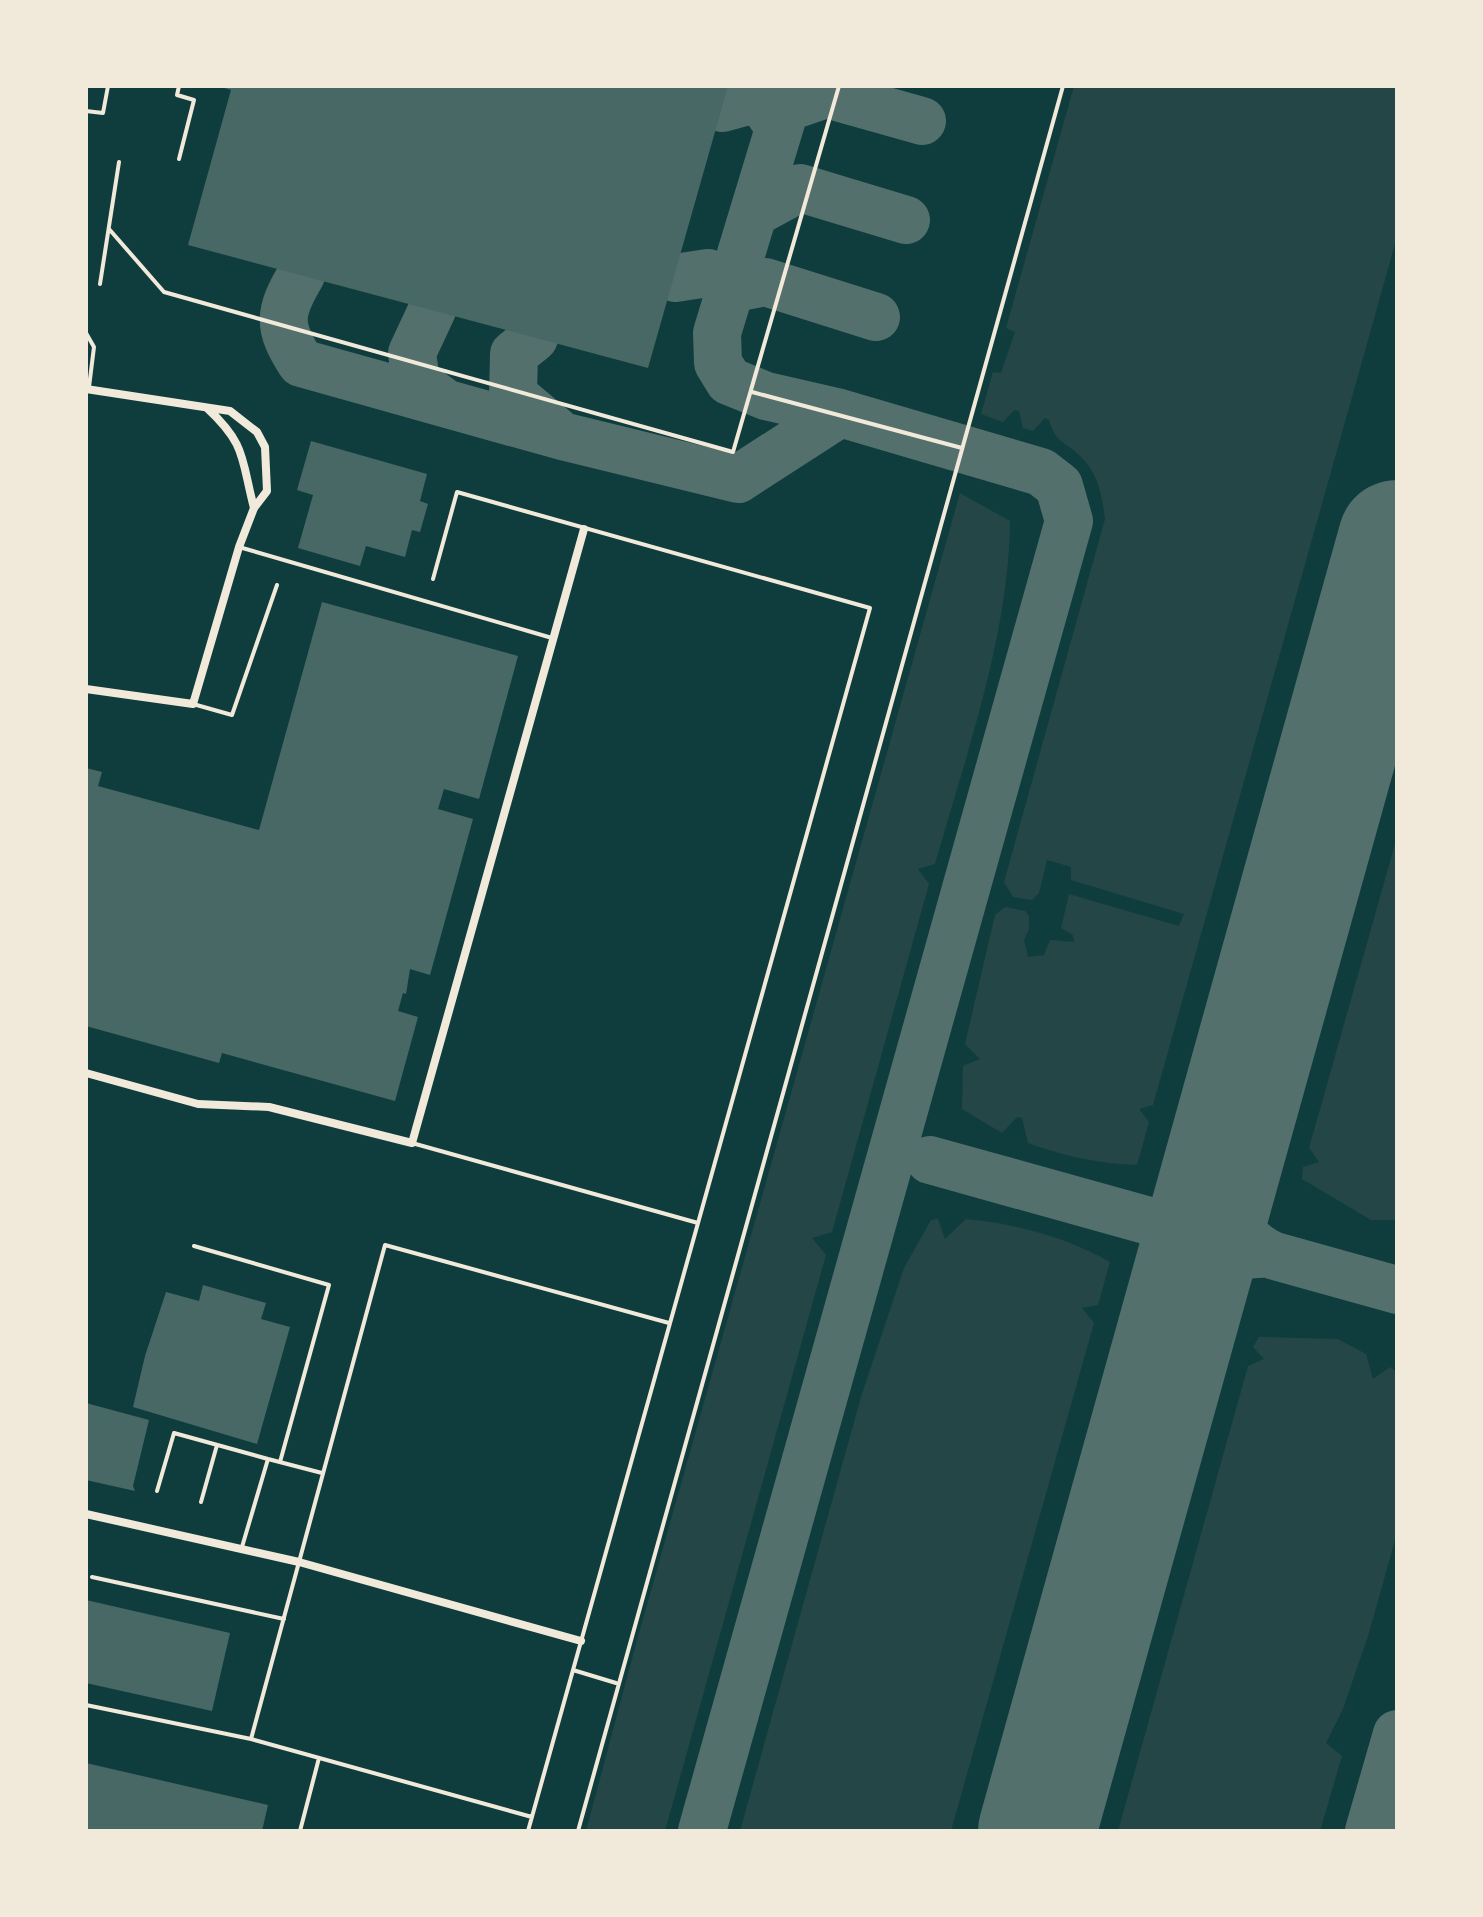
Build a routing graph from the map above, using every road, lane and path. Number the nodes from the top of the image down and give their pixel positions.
1 (108, 86) edge
2 (179, 86) edge
3 (839, 86) edge
4 (1063, 86) edge
5 (86, 111) edge
6 (179, 159) dead end
7 (119, 162) dead end
8 (109, 229) junction
9 (100, 284) dead end
10 (86, 333) edge
11 (88, 390) edge
12 (751, 392) junction
13 (205, 406) junction
14 (962, 448) junction
15 (254, 508) junction
16 (584, 529) junction
17 (239, 547) junction
18 (433, 579) dead end
19 (277, 585) dead end
20 (553, 639) junction
21 (86, 689) edge
22 (193, 704) junction
23 (86, 1073) edge
24 (412, 1143) junction
25 (698, 1223) junction
26 (194, 1246) dead end
27 (670, 1324) junction
28 (217, 1445) junction
29 (268, 1459) junction
30 (280, 1462) junction
31 (323, 1473) junction
32 (157, 1491) dead end
33 (201, 1502) dead end
34 (86, 1514) edge
35 (241, 1549) junction
36 (299, 1562) junction
37 (92, 1577) dead end
38 (284, 1619) junction
39 (581, 1641) junction
40 (573, 1670) junction
41 (616, 1683) junction
42 (86, 1705) edge
43 (251, 1739) junction
44 (319, 1758) junction
45 (532, 1817) junction
46 (300, 1831) edge
47 (528, 1831) edge
48 (578, 1831) edge

1 - 5 lane
2 - 6 lane
3 - 12 lane
4 - 14 lane
7 - 8 lane
8 - 9 lane
8 - 12 lane
10 - 11 lane
11 - 13 street
12 - 14 lane
13 - 15 street
13 - 15 street
14 - 41 lane
15 - 17 street
16 - 18 lane
16 - 20 street
16 - 25 lane
17 - 20 lane
17 - 22 street
19 - 22 lane
20 - 24 street
21 - 22 street
23 - 24 street
24 - 25 lane
25 - 27 lane
26 - 30 lane
27 - 31 lane
27 - 39 lane
28 - 29 lane
28 - 32 lane
28 - 33 lane
29 - 30 lane
29 - 35 lane
30 - 31 lane
31 - 36 lane
34 - 35 street
35 - 36 street
36 - 38 lane
36 - 39 street
37 - 38 lane
38 - 43 lane
39 - 40 lane
40 - 41 lane
40 - 45 lane
41 - 48 lane
42 - 43 lane
43 - 44 lane
44 - 45 lane
44 - 46 lane
45 - 47 lane

